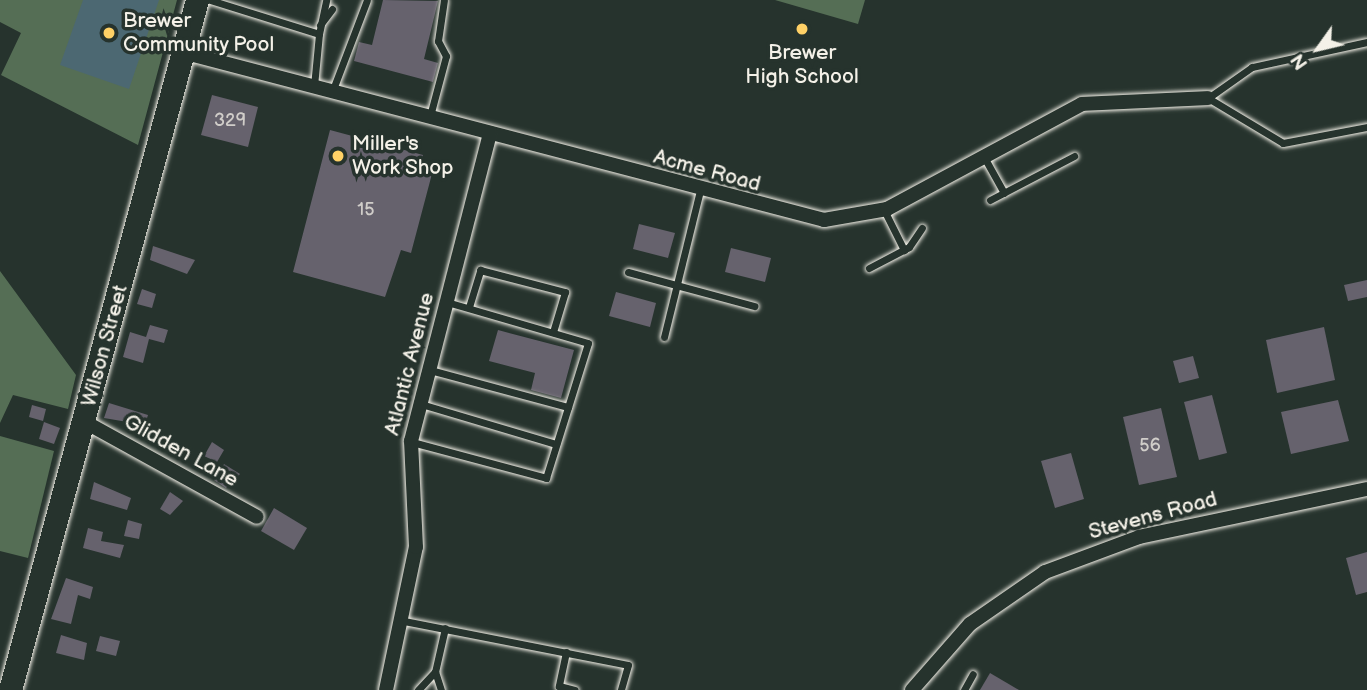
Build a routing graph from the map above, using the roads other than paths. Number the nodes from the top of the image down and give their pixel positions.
1 (197, 0) edge
2 (210, 0) edge
3 (326, 0) edge
4 (367, 0) edge
5 (444, 0) edge
6 (232, 3) edge
7 (332, 9) dead end
8 (320, 30) junction
9 (1367, 42) edge
10 (182, 52) junction
11 (314, 87) junction
12 (332, 92) junction
13 (1208, 98) junction
14 (430, 116) junction
15 (1367, 127) edge
16 (490, 133) junction
17 (982, 154) junction
18 (1074, 156) dead end
19 (700, 190) junction
20 (1004, 193) junction
21 (990, 200) dead end
22 (884, 210) junction
23 (922, 228) dead end
24 (904, 250) junction
25 (869, 268) dead end
26 (628, 272) dead end
27 (678, 286) junction
28 (447, 302) junction
29 (754, 306) dead end
30 (469, 307) junction
31 (553, 332) junction
32 (664, 337) dead end
33 (429, 370) junction
34 (421, 404) junction
35 (568, 407) junction
36 (85, 422) junction
37 (411, 441) junction
38 (556, 444) junction
39 (1367, 489) edge
40 (257, 517) dead end
41 (404, 621) junction
42 (445, 628) junction
43 (566, 652) junction
44 (435, 672) junction
45 (973, 674) dead end
46 (10, 690) edge
47 (386, 690) edge
48 (418, 690) edge
49 (441, 690) edge
50 (575, 690) edge
51 (621, 690) edge
52 (912, 690) edge
53 (964, 690) edge

1 - 10 main road, Wilson Street
2 - 6 lane
3 - 8 lane
4 - 12 lane
5 - 14 lane
6 - 8 lane
7 - 8 lane
8 - 11 lane
9 - 13 lane
10 - 11 street, Acme Road
10 - 36 main road, Wilson Street
11 - 12 street, Acme Road
12 - 14 street, Acme Road
13 - 15 lane
13 - 17 street, Acme Road
14 - 16 street, Acme Road
16 - 19 street, Acme Road
16 - 28 street, Atlantic Avenue
17 - 20 lane
17 - 22 street, Acme Road
18 - 20 lane
19 - 22 street, Acme Road
19 - 27 lane
20 - 21 lane
22 - 24 lane
23 - 24 lane
24 - 25 lane
26 - 27 lane
27 - 29 lane
27 - 32 lane
28 - 30 lane
28 - 33 street, Atlantic Avenue
30 - 31 lane
30 - 31 lane
31 - 35 lane
33 - 34 street, Atlantic Avenue
33 - 35 lane
34 - 37 street, Atlantic Avenue
34 - 38 lane
35 - 38 lane
36 - 40 street, Glidden Lane
36 - 46 main road, Wilson Street
37 - 38 lane
37 - 41 street, Atlantic Avenue
39 - 52 street, Stevens Road
41 - 42 lane
41 - 47 street, Atlantic Avenue
42 - 43 lane
42 - 44 lane
43 - 50 lane
43 - 51 lane
44 - 48 lane
44 - 49 lane
45 - 53 lane

